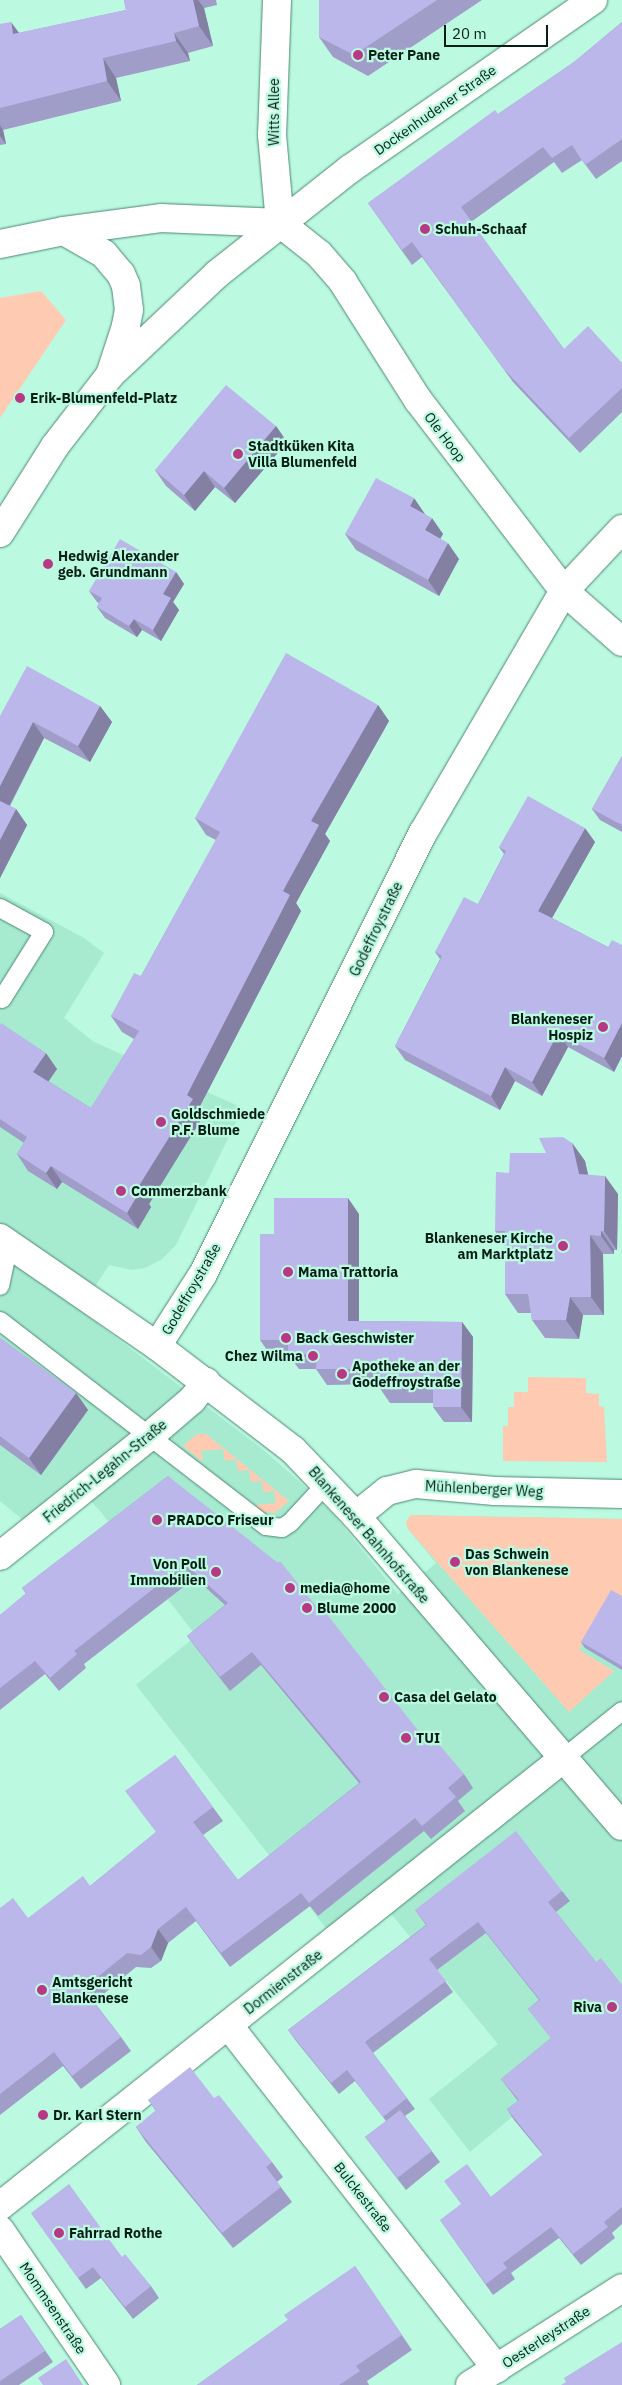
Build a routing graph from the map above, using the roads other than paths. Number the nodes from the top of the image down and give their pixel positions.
1 (277, 0) edge
2 (592, 0) edge
3 (280, 223) junction
4 (64, 231) junction
5 (0, 244) edge
6 (110, 375) junction
7 (622, 529) edge
8 (0, 533) edge
9 (564, 591) junction
10 (622, 642) edge
11 (0, 908) edge
12 (2, 1000) dead end
13 (4, 1241) edge
14 (0, 1286) edge
15 (0, 1321) edge
16 (157, 1346) junction
17 (206, 1382) junction
18 (151, 1435) junction
19 (327, 1483) junction
20 (622, 1494) edge
21 (356, 1516) junction
22 (0, 1556) edge
23 (622, 1710) edge
24 (566, 1757) junction
25 (622, 1826) edge
26 (229, 2026) junction
27 (0, 2206) edge
28 (0, 2230) edge
29 (622, 2288) edge
30 (497, 2369) junction
31 (106, 2385) edge
32 (470, 2385) edge

1 - 3 street, Witts Allee
2 - 3 street, Dockenhudener Straße
3 - 4 street
3 - 6 street
3 - 9 street, Ole Hoop
4 - 5 street
4 - 6 street
6 - 8 street
7 - 9 street, Godeffroystraße
9 - 10 street, Ole Hoop
9 - 16 street, Godeffroystraße
11 - 12 lane
13 - 14 lane
13 - 16 street, Blankeneser Bahnhofstraße
15 - 18 lane
16 - 17 street, Blankeneser Bahnhofstraße
17 - 18 street, Friedrich-Legahn-Straße
17 - 19 street, Blankeneser Bahnhofstraße
18 - 19 lane
18 - 22 street, Friedrich-Legahn-Straße
19 - 21 street, Blankeneser Bahnhofstraße
20 - 21 street, Mühlenberger Weg
21 - 24 street, Blankeneser Bahnhofstraße
23 - 24 lane
24 - 25 street, Blankeneser Bahnhofstraße
24 - 26 street, Dormienstraße
26 - 27 street, Dormienstraße
26 - 30 street, Bulckestraße
28 - 31 street, Mommsenstraße
29 - 30 street, Oesterleystraße
30 - 32 street, Oesterleystraße

